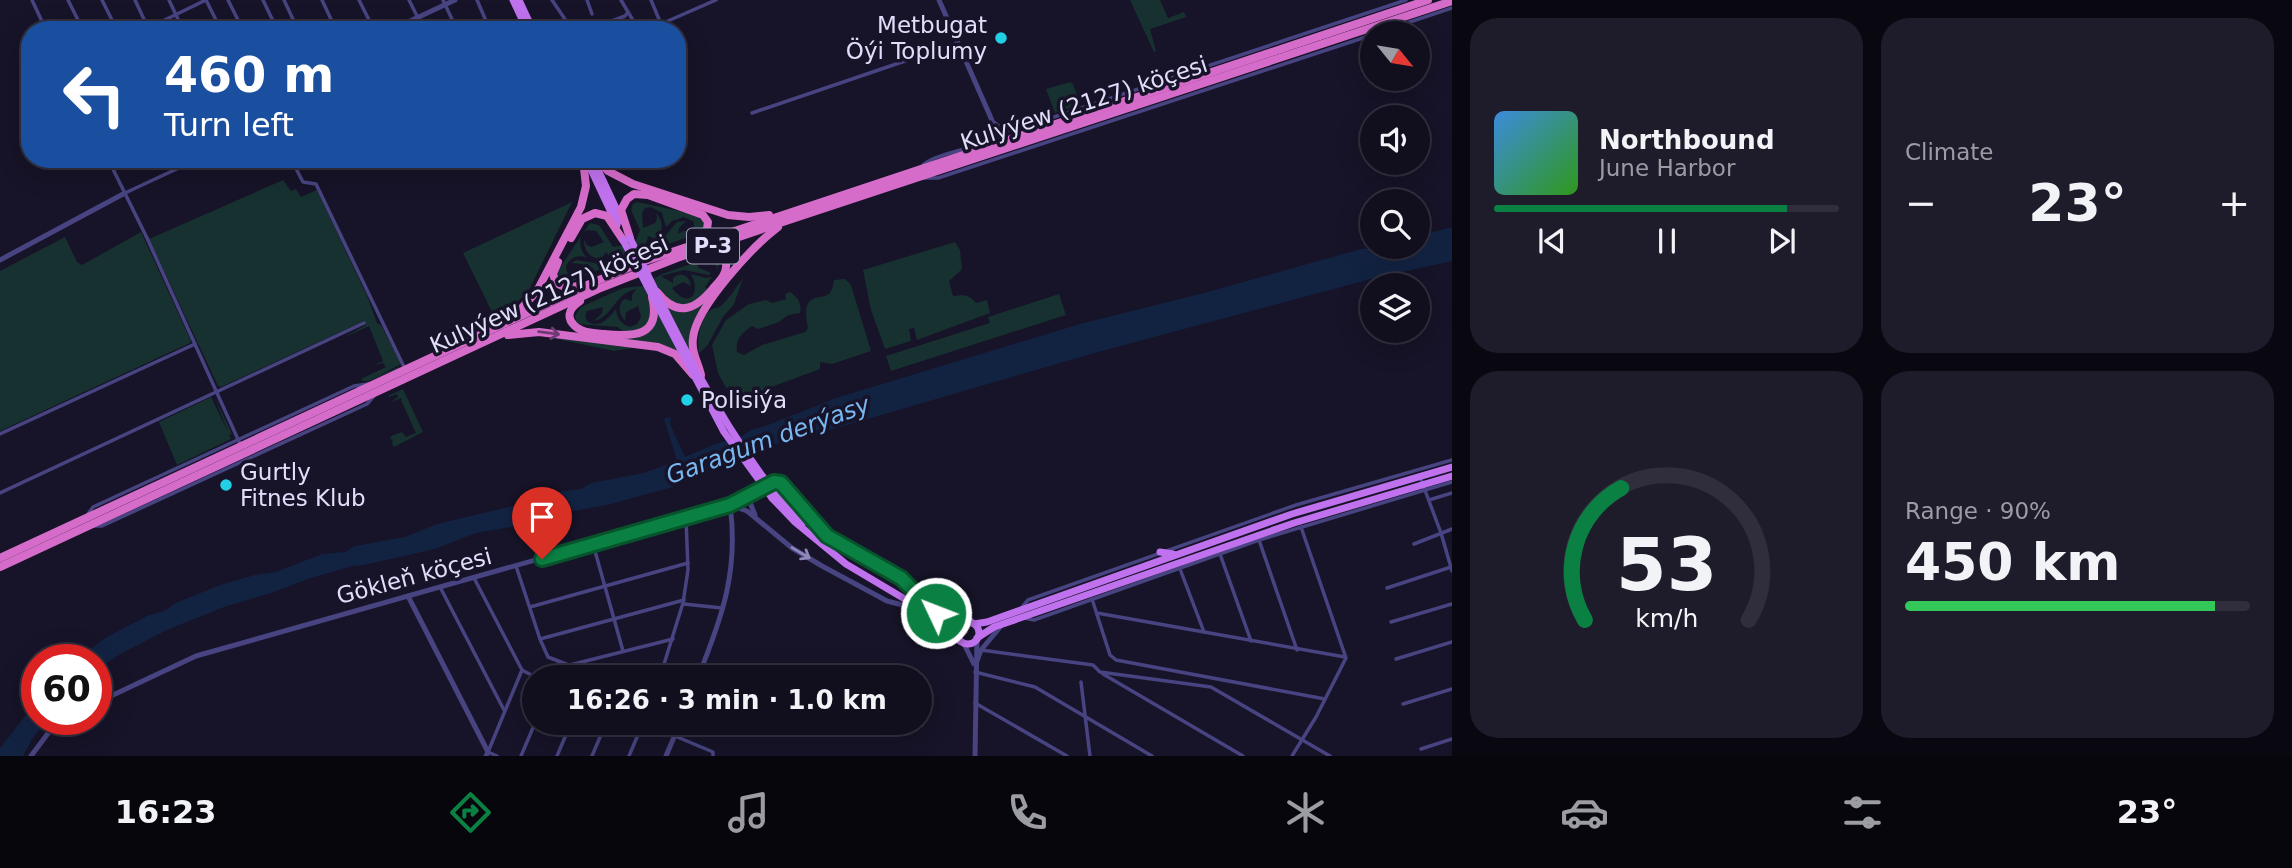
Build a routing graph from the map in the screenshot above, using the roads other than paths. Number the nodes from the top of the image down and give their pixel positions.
1 (32, 0) edge
2 (68, 0) edge
3 (102, 0) edge
4 (135, 0) edge
5 (169, 0) edge
6 (206, 0) edge
7 (228, 0) edge
8 (264, 0) edge
9 (284, 0) edge
10 (322, 0) edge
11 (359, 0) edge
12 (410, 0) edge
13 (454, 0) edge
14 (477, 0) edge
15 (513, 0) edge
16 (519, 0) edge
17 (552, 0) edge
18 (587, 0) edge
19 (621, 0) edge
20 (651, 0) edge
21 (702, 0) edge
22 (716, 0) edge
23 (939, 0) edge
24 (1406, 0) edge
25 (1428, 0) edge
26 (1452, 1) edge
27 (444, 2) edge
28 (704, 5) junction
29 (1452, 8) edge
30 (628, 12) junction
31 (592, 14) dead end
32 (175, 15) junction
33 (418, 17) junction
34 (42, 21) edge
35 (78, 21) edge
36 (112, 21) edge
37 (144, 21) edge
38 (163, 21) edge
39 (178, 21) edge
40 (216, 21) edge
41 (238, 21) edge
42 (273, 21) edge
43 (294, 21) edge
44 (332, 21) edge
45 (370, 21) edge
46 (410, 21) edge
47 (420, 21) edge
48 (453, 21) edge
49 (486, 21) edge
50 (523, 21) edge
51 (529, 21) edge
52 (566, 21) edge
53 (615, 21) edge
54 (634, 21) edge
55 (658, 21) edge
56 (672, 21) edge
57 (1413, 21) edge
58 (1318, 30) junction
59 (1360, 39) edge
60 (1282, 42) junction
61 (958, 43) junction
62 (1298, 43) junction
63 (1311, 44) junction
64 (1325, 50) junction
65 (1297, 53) junction
66 (1289, 62) junction
67 (1081, 109) junction
68 (1097, 110) junction
69 (752, 113) dead end
70 (990, 118) junction
71 (1034, 124) junction
72 (1025, 133) junction
73 (1025, 143) junction
74 (1037, 146) junction
75 (968, 150) junction
76 (1000, 150) junction
77 (114, 168) edge
78 (179, 168) edge
79 (296, 168) edge
80 (585, 168) edge
81 (590, 168) edge
82 (598, 168) edge
83 (605, 168) edge
84 (920, 174) junction
85 (125, 193) junction
86 (784, 218) junction
87 (626, 239) junction
88 (675, 255) junction
89 (0, 260) edge
90 (596, 285) junction
91 (652, 290) junction
92 (714, 292) junction
93 (364, 323) dead end
94 (482, 338) junction
95 (618, 338) junction
96 (195, 344) junction
97 (405, 369) junction
98 (698, 376) junction
99 (375, 387) junction
100 (216, 392) junction
101 (290, 416) junction
102 (286, 430) junction
103 (0, 434) edge
104 (298, 436) junction
105 (243, 449) junction
106 (1452, 460) edge
107 (191, 462) junction
108 (1452, 467) edge
109 (202, 468) junction
110 (1452, 476) edge
111 (200, 482) junction
112 (1452, 482) edge
113 (1422, 484) junction
114 (0, 493) edge
115 (1452, 493) edge
116 (747, 495) junction
117 (1429, 500) junction
118 (730, 505) junction
119 (756, 517) junction
120 (686, 518) junction
121 (87, 522) junction
122 (1301, 527) junction
123 (1452, 529) edge
124 (1441, 533) junction
125 (1259, 540) junction
126 (593, 544) junction
127 (1414, 544) dead end
128 (1160, 552) junction
129 (1177, 554) junction
130 (1220, 554) junction
131 (1, 562) edge
132 (688, 563) junction
133 (516, 566) junction
134 (1452, 568) edge
135 (1180, 569) junction
136 (474, 578) junction
137 (605, 586) junction
138 (440, 587) junction
139 (1387, 588) dead end
140 (408, 596) junction
141 (1092, 599) junction
142 (683, 602) junction
143 (1452, 604) edge
144 (530, 607) junction
145 (724, 608) junction
146 (926, 608) junction
147 (1021, 613) junction
148 (1097, 613) junction
149 (615, 617) junction
150 (1391, 622) dead end
151 (973, 623) junction
152 (1002, 625) junction
153 (1204, 632) junction
154 (977, 638) junction
155 (540, 639) junction
156 (673, 639) junction
157 (1251, 641) junction
158 (962, 642) junction
159 (1452, 642) edge
160 (981, 650) junction
161 (1297, 650) junction
162 (623, 651) junction
163 (1345, 657) junction
164 (1396, 659) dead end
165 (564, 665) edge
166 (570, 665) edge
167 (664, 665) edge
168 (703, 665) edge
169 (975, 669) junction
170 (522, 670) joint
171 (1100, 672) junction
172 (1081, 682) dead end
173 (1452, 689) edge
174 (112, 695) edge
175 (1325, 699) junction
176 (975, 703) junction
177 (1403, 704) dead end
178 (504, 710) junction
179 (1086, 718) junction
180 (47, 735) edge
181 (530, 735) edge
182 (566, 735) edge
183 (601, 735) edge
184 (639, 735) edge
185 (675, 735) joint
186 (1452, 739) edge
187 (1302, 740) junction
188 (1421, 749) dead end
189 (487, 754) edge
190 (713, 754) edge
191 (976, 755) edge
192 (32, 756) edge
193 (497, 756) edge
194 (521, 756) edge
195 (557, 756) edge
196 (593, 756) edge
197 (629, 756) edge
198 (666, 756) edge
199 (1068, 756) edge
200 (1090, 756) edge
201 (1152, 756) edge
202 (1243, 756) edge
203 (1292, 756) edge
204 (1330, 756) edge

1 - 34 street
2 - 35 street
3 - 36 street
4 - 37 street
5 - 32 street
6 - 32 street
6 - 40 street
7 - 41 street
8 - 42 street
9 - 43 street
10 - 44 street
11 - 45 street
12 - 33 street
13 - 27 street
14 - 49 street
15 - 50 main road
16 - 51 main road
17 - 52 street
18 - 31 street
19 - 30 street
20 - 55 street
21 - 28 street
22 - 28 street
23 - 61 street
24 - 58 street
25 - 63 highway, Kulyýew (2127) köçesi / P-3
26 - 63 highway, Kulyýew (2127) köçesi / P-3
27 - 33 street
27 - 48 street
28 - 56 street
29 - 57 street
30 - 53 street
30 - 54 street
32 - 38 street
32 - 39 street
33 - 46 street
33 - 47 street
58 - 60 street
58 - 63 street
59 - 64 street
60 - 62 street
60 - 67 street
61 - 69 street
61 - 70 street
62 - 63 highway, Kulyýew (2127) köçesi / P-3
62 - 68 highway, Kulyýew (2127) köçesi / P-3
63 - 64 street
63 - 65 highway, Kulyýew (2127) köçesi / P-3
64 - 66 street
65 - 66 street
65 - 73 highway, Kulyýew (2127) köçesi / P-3
66 - 74 street
67 - 68 highway
67 - 71 street
68 - 72 highway, Kulyýew (2127) köçesi / P-3
70 - 71 street
70 - 75 street
70 - 76 street
71 - 72 street
72 - 76 highway, Kulyýew (2127) köçesi / P-3
73 - 74 street
73 - 76 highway, Kulyýew (2127) köçesi / P-3
74 - 76 street
75 - 76 highway, Kulyýew (2127) köçesi / P-3
75 - 84 highway, Kulyýew (2127) köçesi / P-3
76 - 84 highway, Kulyýew (2127) köçesi / P-3
77 - 85 street
78 - 85 street
79 - 97 street
80 - 94 highway
81 - 87 main road
82 - 87 main road
83 - 86 highway
84 - 86 highway, Kulyýew (2127) köçesi / P-3
85 - 89 street
85 - 96 street
86 - 88 highway, Kulyýew (2127) köçesi / P-3
86 - 92 highway
87 - 88 highway
87 - 90 highway
87 - 91 main road, bridge
88 - 90 highway, Kulyýew (2127) köçesi / P-3
88 - 92 highway
90 - 94 highway, Kulyýew (2127) köçesi / P-3
90 - 95 highway
91 - 92 highway, bridge
91 - 95 highway, bridge
91 - 98 main road, bridge
92 - 98 highway, bridge
93 - 100 street
94 -> 95 highway
94 - 97 highway, Kulyýew (2127) köçesi / P-3
94 - 99 highway, Kulyýew (2127) köçesi / P-3
95 - 98 highway, bridge
96 - 100 street
96 - 103 street
97 - 99 highway, Kulyýew (2127) köçesi / P-3
98 - 146 main road, bridge
99 - 101 street
99 - 102 highway, Kulyýew (2127) köçesi / P-3
99 - 104 street
100 - 105 street
100 - 114 street
101 - 102 highway
101 - 105 street
102 - 104 highway
102 - 105 highway, Kulyýew (2127) köçesi / P-3
104 - 105 street
105 - 107 street
105 - 109 highway, Kulyýew (2127) köçesi / P-3
105 - 111 street
106 - 128 street
107 - 109 highway
107 - 121 street
108 - 113 main road
109 - 111 highway
109 - 121 highway, Kulyýew (2127) köçesi / P-3
110 - 113 main road
111 - 121 street
112 - 113 street
113 - 117 street
113 - 122 street
113 - 129 main road
113 - 147 main road
115 - 117 street
116 - 118 street, Gökleň köçesi
116 - 119 street
116 - 146 street, Gökleň köçesi
117 - 124 street
118 - 119 street
118 - 120 street, Gökleň köçesi
118 - 145 street
119 -> 146 street
120 - 126 street, Gökleň köçesi
120 - 132 street
121 - 131 highway, Kulyýew (2127) köçesi / P-3
122 - 125 street
122 - 163 street
123 - 124 street
124 - 127 street
124 - 134 street
125 - 130 street
125 - 161 street
126 - 133 street, Gökleň köçesi
126 - 137 street
128 - 129 main road
128 - 147 street
129 - 147 main road
130 - 135 street
130 - 157 street
132 - 137 street
132 - 142 street
133 - 136 street, Gökleň köçesi
133 - 144 street
134 - 139 street
135 - 141 street
135 - 153 street
136 - 138 street, Gökleň köçesi
136 - 170 street
137 - 144 street
137 - 149 street
138 - 140 street, Gökleň köçesi
138 - 178 street
140 - 174 street, Gökleň köçesi
140 - 189 street
141 - 147 street
141 - 148 street
142 - 145 street
142 - 149 street
142 - 156 street
143 - 150 street
144 - 155 street
145 - 168 street
146 - 151 main road
146 - 158 main road
147 - 151 main road
147 - 152 main road
148 - 153 street
148 - 175 street
149 - 155 street
149 - 162 street
151 - 154 main road
151 - 158 main road
152 - 154 main road
152 - 160 street
153 - 157 street
154 - 158 main road
154 - 169 street
155 - 165 street
156 - 162 street
156 - 167 street
157 - 161 street
158 - 169 street
159 - 164 street
160 - 169 street
160 - 171 street
161 - 163 street
162 - 166 street
163 - 175 street
169 - 176 street
169 - 179 street
170 - 178 street
171 - 187 street
171 - 202 street
172 - 179 street
173 - 177 street
175 - 187 street
176 - 191 street
176 - 199 street
178 - 189 street
179 - 200 street
179 - 201 street
180 - 192 street
181 - 194 street
182 - 195 street
183 - 196 street
184 - 197 street
185 - 190 street
185 - 198 street
186 - 188 street
187 - 203 street
187 - 204 street
189 - 193 street

